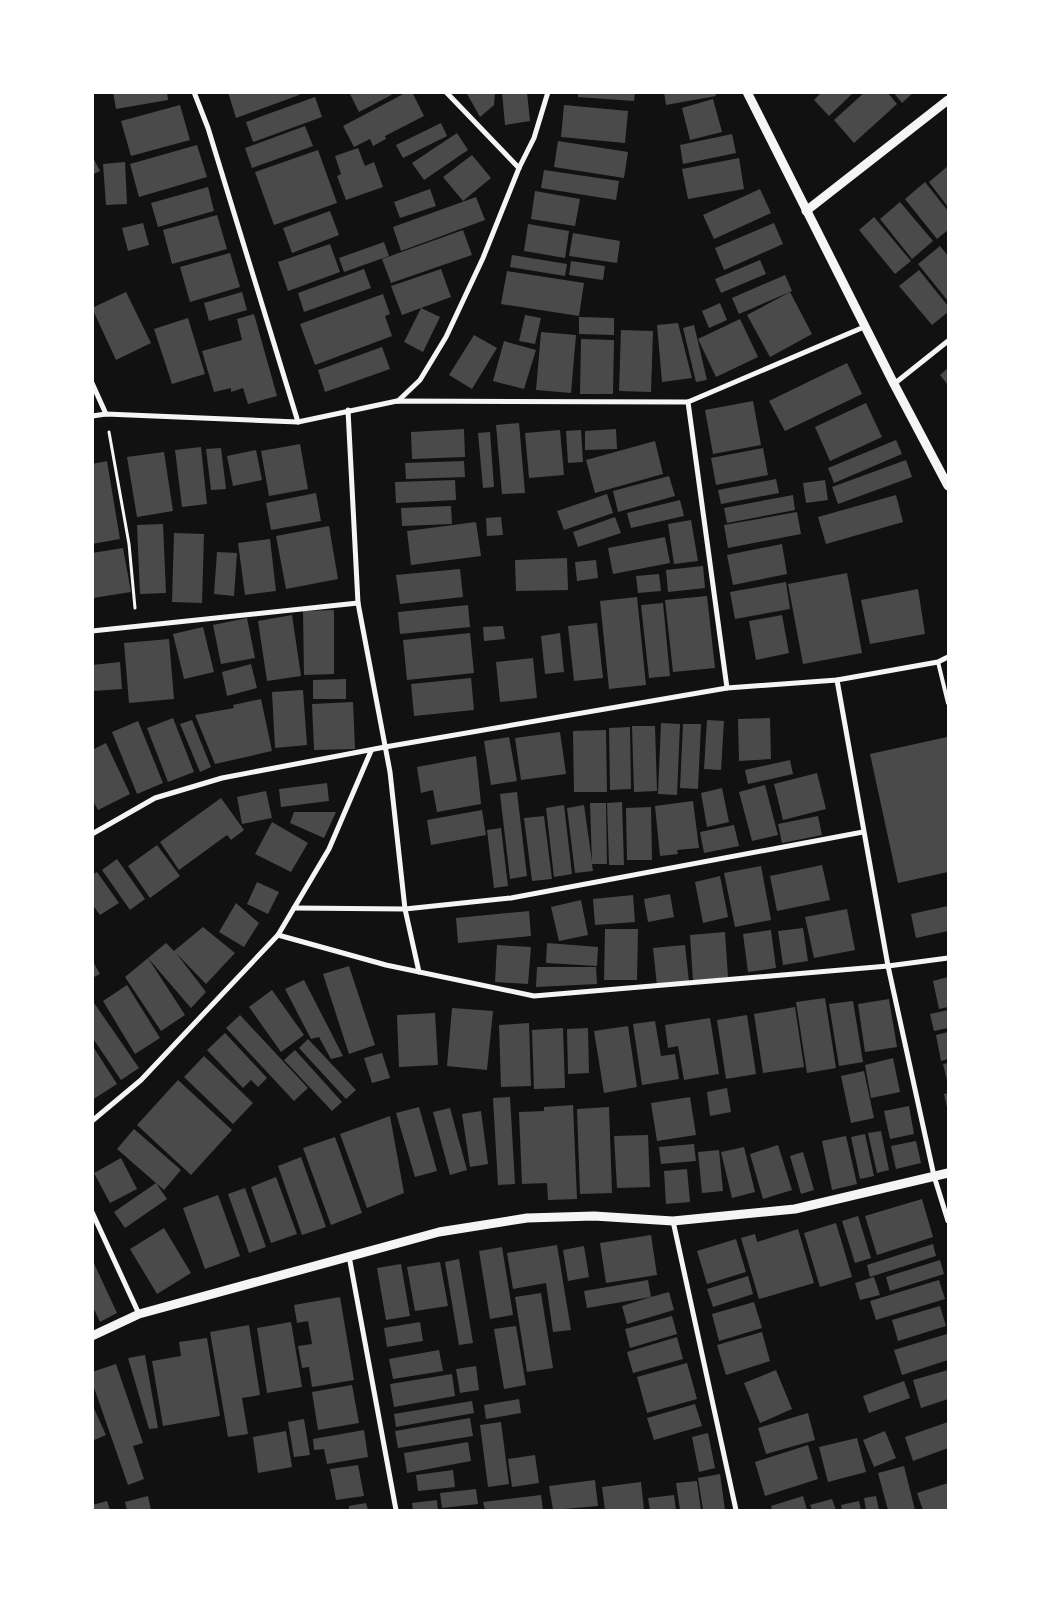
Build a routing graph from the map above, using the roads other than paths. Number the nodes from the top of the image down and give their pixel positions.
1 (194, 92) edge
2 (446, 92) edge
3 (548, 92) edge
4 (747, 92) edge
5 (948, 100) edge
6 (519, 168) junction
7 (806, 211) junction
8 (864, 327) junction
9 (948, 341) edge
10 (92, 383) edge
11 (894, 384) junction
12 (398, 401) junction
13 (688, 402) junction
14 (348, 410) junction
15 (106, 414) junction
16 (92, 416) edge
17 (298, 422) junction
18 (948, 486) edge
19 (358, 603) junction
20 (92, 631) edge
21 (948, 657) edge
22 (938, 662) junction
23 (837, 680) junction
24 (727, 688) junction
25 (948, 703) edge
26 (384, 747) junction
27 (371, 750) junction
28 (863, 832) junction
29 (92, 834) edge
30 (294, 908) junction
31 (404, 909) junction
32 (278, 935) junction
33 (948, 958) edge
34 (888, 966) junction
35 (419, 972) junction
36 (92, 1121) edge
37 (948, 1174) edge
38 (934, 1176) junction
39 (92, 1212) edge
40 (674, 1221) junction
41 (948, 1221) edge
42 (349, 1256) junction
43 (139, 1314) junction
44 (92, 1336) edge
45 (396, 1510) edge
46 (736, 1510) edge

1 - 17 street
2 - 6 street
3 - 6 street
4 - 7 street
5 - 7 street
6 - 12 street
7 - 8 street
8 - 11 street
8 - 13 street
9 - 11 street
10 - 15 street
11 - 18 street
12 - 13 street
12 - 14 street
13 - 24 street
14 - 17 street
14 - 19 street
15 - 16 street
15 - 17 street
19 - 20 street
19 - 26 street
21 - 22 street
22 - 23 street
22 - 25 lane
23 - 24 street
23 - 28 street
24 - 26 street
26 - 27 street
26 - 31 street
27 - 29 street
27 - 30 street
28 - 31 street
28 - 34 street
30 - 31 street
30 - 32 street
31 - 35 street
32 - 35 street
32 - 36 street
33 - 34 street
34 - 35 street
34 - 38 street
37 - 38 street
38 - 40 street
38 - 41 street
39 - 43 street
40 - 42 street
40 - 46 street
42 - 43 street
42 - 45 street
43 - 44 street

